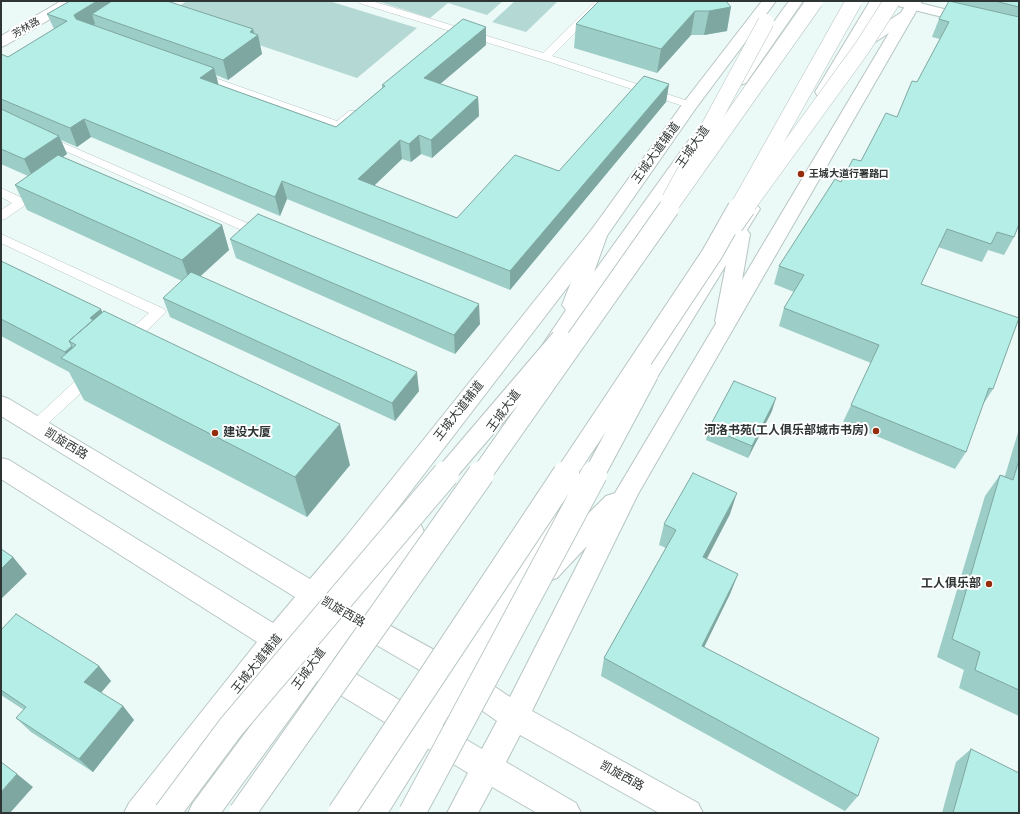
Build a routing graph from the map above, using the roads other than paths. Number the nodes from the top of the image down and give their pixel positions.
1 (57, 1) edge
2 (71, 1) edge
3 (362, 1) edge
4 (602, 1) edge
5 (769, 1) edge
6 (781, 1) edge
7 (796, 1) edge
8 (815, 1) edge
9 (854, 1) edge
10 (877, 1) edge
11 (936, 1) edge
12 (904, 5) edge
13 (1019, 22) edge
14 (454, 29) junction
15 (1019, 32) edge
16 (1, 34) edge
17 (442, 39) edge
18 (1, 42) edge
19 (845, 56) junction
20 (545, 57) junction
21 (190, 72) edge
22 (363, 105) edge
23 (690, 105) junction
24 (36, 134) edge
25 (86, 156) junction
26 (73, 165) edge
27 (47, 184) edge
28 (1, 192) edge
29 (20, 202) junction
30 (1, 216) edge
31 (743, 222) junction
32 (252, 230) edge
33 (652, 231) junction
34 (599, 233) junction
35 (1, 238) edge
36 (712, 254) junction
37 (725, 321) junction
38 (560, 334) junction
39 (118, 350) edge
40 (100, 366) edge
41 (1, 405) edge
42 (36, 426) junction
43 (492, 428) junction
44 (1, 467) edge
45 (629, 488) junction
46 (353, 547) junction
47 (314, 596) junction
48 (349, 615) junction
49 (484, 637) junction
50 (276, 640) junction
51 (313, 663) junction
52 (457, 677) junction
53 (515, 717) junction
54 (423, 729) junction
55 (487, 768) junction
56 (139, 813) edge
57 (167, 813) edge
58 (203, 813) edge
59 (242, 813) edge
60 (341, 813) edge
61 (371, 813) edge
62 (412, 813) edge
63 (462, 813) edge
64 (566, 813) edge
65 (688, 813) edge

1 - 16 main road, 芳林路
2 - 18 main road, 芳林路
3 - 14 lane
4 - 20 lane
5 - 23 main road, 王城大道辅道
6 - 33 main road, bridge
7 - 38 main road, 王城大道
8 - 33 main road, 王城大道, bridge
9 - 36 main road, bridge
10 - 19 main road
11 - 13 main road
12 - 15 main road
12 - 19 main road
12 - 36 main road, bridge
12 - 37 main road
14 - 17 lane
14 - 20 lane
19 - 31 main road
20 - 23 lane
21 - 22 lane
23 - 34 main road, 王城大道辅道
24 - 25 lane
25 - 26 lane
25 - 32 lane
27 - 29 lane
28 - 29 lane
29 - 30 lane
31 - 37 main road
31 - 49 main road
33 - 57 main road, bridge
33 - 59 main road, 王城大道, bridge
34 - 38 main road
34 - 46 main road, 王城大道辅道
35 - 39 lane
36 - 60 main road, bridge
36 - 62 main road, bridge
37 - 45 main road
38 - 43 main road, 王城大道
40 - 42 lane
41 - 42 main road, 凯旋西路
42 - 47 main road, 凯旋西路
43 - 46 main road
43 - 48 main road, 王城大道
44 - 50 main road
45 - 49 main road
45 - 53 main road
46 - 47 main road, 王城大道辅道
47 - 48 main road, 凯旋西路
47 - 50 main road, 王城大道辅道
48 - 51 main road, 王城大道
48 - 52 main road, 凯旋西路
49 - 52 main road
50 - 51 main road
50 - 56 main road, 王城大道辅道
51 - 54 main road
51 - 58 main road, 王城大道
52 - 53 main road, 凯旋西路
52 - 54 main road
53 - 55 main road
53 - 65 main road, 凯旋西路
54 - 55 main road
54 - 61 main road
55 - 63 main road
55 - 64 main road

